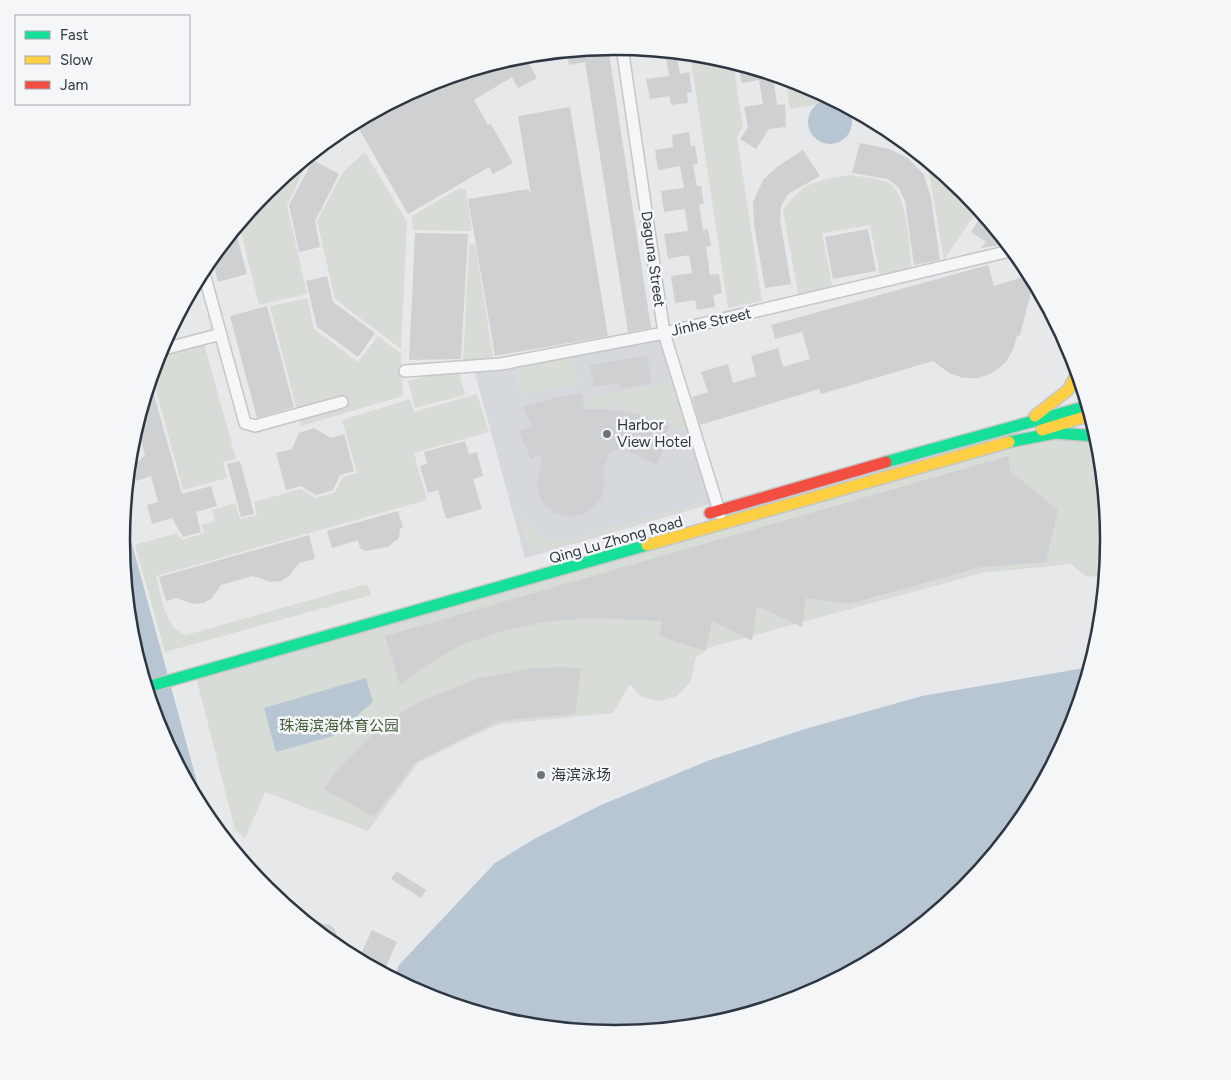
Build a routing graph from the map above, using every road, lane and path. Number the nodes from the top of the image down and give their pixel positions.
1 (623, 55) edge
2 (1005, 252) edge
3 (206, 280) edge
4 (664, 333) junction
5 (221, 334) junction
6 (170, 347) edge
7 (405, 371) dead end
8 (1074, 380) edge
9 (342, 402) dead end
10 (1082, 407) edge
11 (1085, 417) edge
12 (1020, 424) junction
13 (1089, 435) edge
14 (1024, 438) junction
15 (719, 510) junction
16 (702, 515) dead end
17 (723, 524) junction
18 (207, 657) dead end
19 (150, 674) dead end
20 (153, 685) edge

1 - 4 street, Daguna Street
2 - 4 street, Jinhe Street
3 - 5 street
4 - 7 street, Jinhe Street
4 - 15 street, Daguna Street
5 - 6 street
5 - 9 street
8 - 12 main road
10 - 12 main road, Qing Lu Zhong Road
11 - 14 main road
12 - 15 main road, Qing Lu Zhong Road
13 - 14 main road
14 - 17 main road, Qing Lu Zhong Road
15 - 16 main road, Qing Lu Zhong Road
15 - 17 street, Daguna Street
17 - 20 main road, Qing Lu Zhong Road
18 - 19 main road

